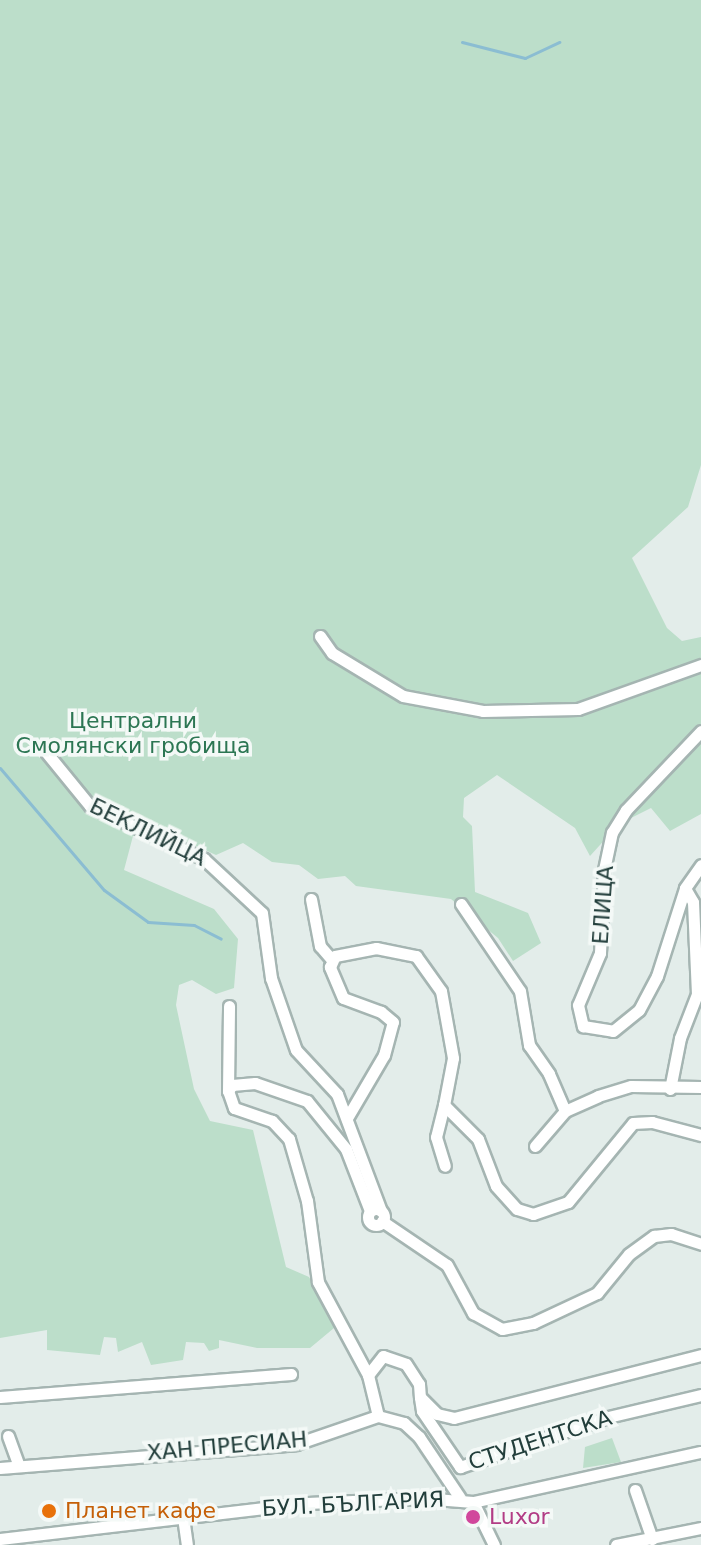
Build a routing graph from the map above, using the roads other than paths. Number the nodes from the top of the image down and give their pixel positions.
1 (320, 636) dead end
2 (701, 665) edge
3 (701, 731) edge
4 (46, 752) dead end
5 (701, 865) edge
6 (685, 888) junction
7 (311, 899) dead end
8 (461, 904) dead end
9 (332, 960) junction
10 (229, 1006) dead end
11 (701, 1087) edge
12 (670, 1089) junction
13 (228, 1091) junction
14 (444, 1105) junction
15 (565, 1111) junction
16 (347, 1118) junction
17 (701, 1135) edge
18 (535, 1146) dead end
19 (445, 1166) dead end
20 (378, 1215) junction
21 (701, 1244) edge
22 (701, 1355) edge
23 (291, 1374) dead end
24 (368, 1375) junction
25 (701, 1395) edge
26 (0, 1397) edge
27 (420, 1397) junction
28 (381, 1417) junction
29 (8, 1436) dead end
30 (701, 1452) edge
31 (19, 1466) junction
32 (0, 1468) edge
33 (635, 1490) dead end
34 (460, 1498) junction
35 (473, 1502) junction
36 (183, 1517) junction
37 (701, 1528) edge
38 (0, 1539) edge
39 (652, 1539) junction
40 (187, 1545) edge
41 (494, 1545) edge
42 (616, 1545) edge

1 - 2 street
3 - 6 street, ЕЛИЦА
4 - 16 street, БЕКЛИЙЦА
5 - 6 street, ЕЛИЦА
6 - 12 street
7 - 9 street
8 - 15 street
9 - 14 street
9 - 16 street
10 - 13 street
11 - 12 street
12 - 15 street
13 - 20 street
13 - 24 street
14 - 17 street
14 - 19 street
15 - 18 street
16 - 20 street, БЕКЛИЙЦА
20 - 21 street
22 - 27 street
23 - 26 street
24 - 27 street
24 - 28 street
25 - 27 street, СТУДЕНТСКА
28 - 31 street, ХАН ПРЕСИАН
28 - 34 street
29 - 31 street
30 - 35 street, БУЛ. БЪЛГАРИЯ
31 - 32 street, ХАН ПРЕСИАН
33 - 39 street
34 - 35 street, БУЛ. БЪЛГАРИЯ
34 - 36 street, БУЛ. БЪЛГАРИЯ
35 - 41 street
36 - 38 street, БУЛ. БЪЛГАРИЯ
36 - 40 street
37 - 39 street
39 - 42 street

